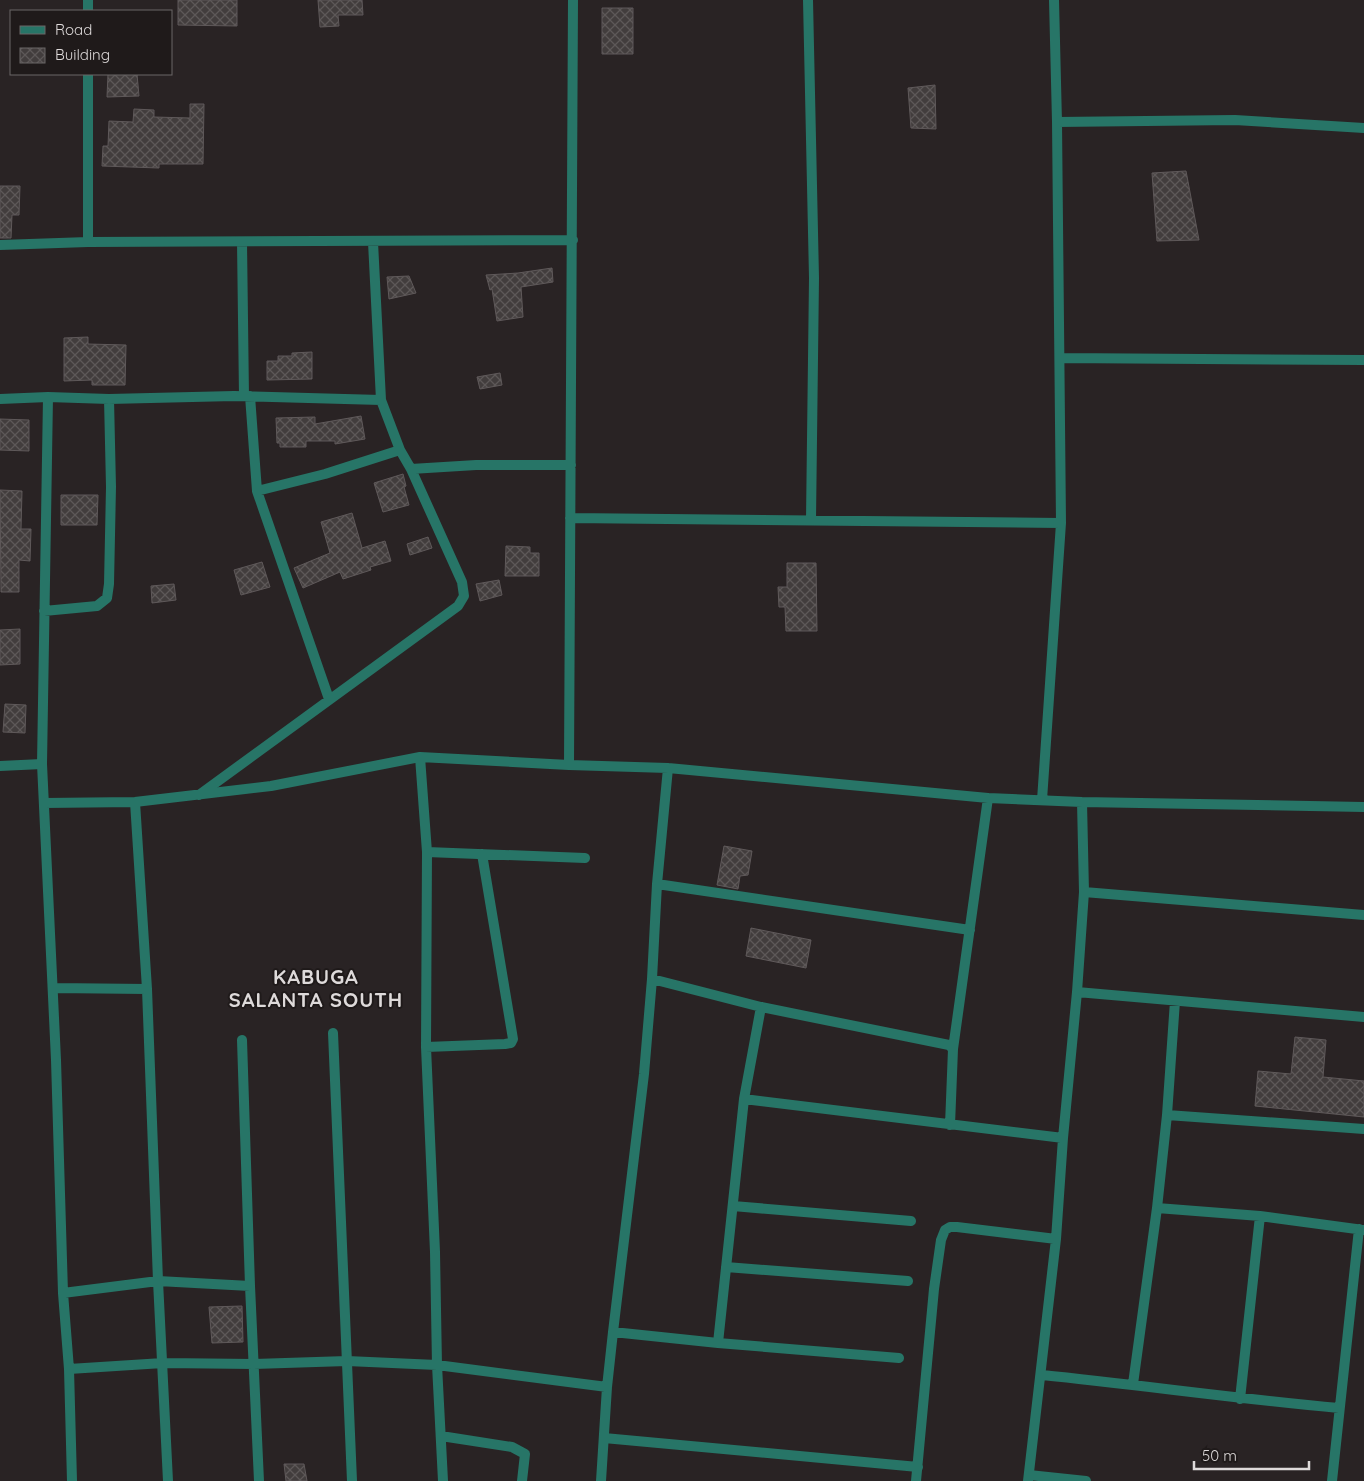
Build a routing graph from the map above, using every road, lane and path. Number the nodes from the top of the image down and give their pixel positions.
1 (573, 0) edge
2 (808, 0) edge
3 (1054, 0) edge
4 (88, 75) edge
5 (1057, 122) junction
6 (1364, 128) edge
7 (572, 240) junction
8 (88, 242) junction
9 (242, 242) junction
10 (373, 242) junction
11 (0, 244) edge
12 (1060, 358) junction
13 (1364, 360) edge
14 (247, 396) junction
15 (48, 398) junction
16 (0, 399) edge
17 (109, 399) junction
18 (381, 400) junction
19 (400, 450) junction
20 (571, 465) junction
21 (412, 469) junction
22 (257, 491) junction
23 (570, 518) junction
24 (811, 520) junction
25 (1060, 523) junction
26 (44, 611) junction
27 (329, 699) junction
28 (420, 757) junction
29 (42, 764) junction
30 (0, 766) edge
31 (569, 766) junction
32 (668, 768) junction
33 (198, 794) junction
34 (988, 798) junction
35 (1042, 800) junction
36 (44, 802) junction
37 (135, 802) junction
38 (1082, 802) junction
39 (1364, 807) edge
40 (426, 852) junction
41 (482, 854) junction
42 (585, 858) dead end
43 (657, 884) junction
44 (1084, 892) junction
45 (1364, 915) edge
46 (970, 930) junction
47 (652, 979) junction
48 (53, 988) junction
49 (147, 989) junction
50 (1077, 992) junction
51 (1175, 1001) junction
52 (760, 1007) junction
53 (1364, 1017) edge
54 (333, 1033) dead end
55 (242, 1040) dead end
56 (426, 1047) junction
57 (953, 1049) junction
58 (744, 1099) junction
59 (1167, 1115) junction
60 (950, 1124) junction
61 (1364, 1129) edge
62 (1063, 1138) junction
63 (733, 1206) junction
64 (1157, 1208) junction
65 (1260, 1216) junction
66 (911, 1221) dead end
67 (1362, 1230) edge
68 (1056, 1238) junction
69 (726, 1267) junction
70 (158, 1281) junction
71 (908, 1281) dead end
72 (250, 1286) junction
73 (63, 1293) junction
74 (613, 1332) junction
75 (718, 1343) junction
76 (899, 1358) dead end
77 (347, 1361) junction
78 (163, 1362) junction
79 (254, 1364) junction
80 (437, 1365) junction
81 (69, 1369) junction
82 (1042, 1375) junction
83 (1133, 1384) junction
84 (607, 1387) junction
85 (1240, 1398) junction
86 (1339, 1408) junction
87 (440, 1436) junction
88 (604, 1438) junction
89 (918, 1467) junction
90 (1029, 1478) edge
91 (72, 1481) edge
92 (168, 1481) edge
93 (259, 1481) edge
94 (352, 1481) edge
95 (443, 1481) edge
96 (522, 1481) edge
97 (601, 1481) edge
98 (916, 1481) edge
99 (1086, 1481) edge
100 (1332, 1481) edge

1 - 7 street
2 - 24 street
3 - 5 street
4 - 8 street
5 - 6 street
5 - 12 street
7 - 10 street
7 - 20 street
8 - 9 street
8 - 11 street
9 - 10 street
9 - 14 street
10 - 18 street
12 - 13 street
12 - 25 street
14 - 17 street
14 - 18 street
14 - 22 street
15 - 16 street
15 - 17 street
15 - 26 street
17 - 26 street
18 - 19 street
19 - 21 street
19 - 22 street
20 - 21 street
20 - 23 street
21 - 27 street
22 - 27 street
23 - 24 street
23 - 31 street
24 - 25 street
25 - 35 street
26 - 29 street
27 - 33 street
28 - 31 street
28 - 33 street
28 - 40 street
29 - 30 street
29 - 36 street
31 - 32 street
32 - 34 street
32 - 43 street
33 - 37 street
34 - 35 street
34 - 46 street
35 - 38 street
36 - 37 street
36 - 48 street
37 - 49 street
38 - 39 street
38 - 44 street
40 - 41 street
40 - 56 street
41 - 42 street
41 - 56 street
43 - 46 street
43 - 47 street
44 - 45 street
44 - 50 street
46 - 57 street
47 - 52 street
47 - 74 street
48 - 49 street
48 - 73 street
49 - 70 street
50 - 51 street
50 - 62 street
51 - 53 street
51 - 59 street
52 - 57 street
52 - 58 street
54 - 77 street
55 - 72 street
56 - 80 street
57 - 60 street
58 - 60 street
58 - 63 street
59 - 61 street
59 - 64 street
60 - 62 street
62 - 68 street
63 - 66 street
63 - 69 street
64 - 65 street
64 - 83 street
65 - 67 street
65 - 85 street
67 - 86 street
68 - 82 street
68 - 89 street
69 - 71 street
69 - 75 street
70 - 72 street
70 - 73 street
70 - 78 street
72 - 79 street
73 - 81 street
74 - 75 street
74 - 84 street
75 - 76 street
77 - 79 street
77 - 80 street
77 - 94 street
78 - 79 street
78 - 81 street
78 - 92 street
79 - 93 street
80 - 84 street
80 - 87 street
81 - 91 street
82 - 83 street
82 - 90 street
83 - 85 street
84 - 88 street
85 - 86 street
86 - 100 street
87 - 95 street
87 - 96 street
88 - 89 street
88 - 97 street
89 - 98 street
90 - 99 street

